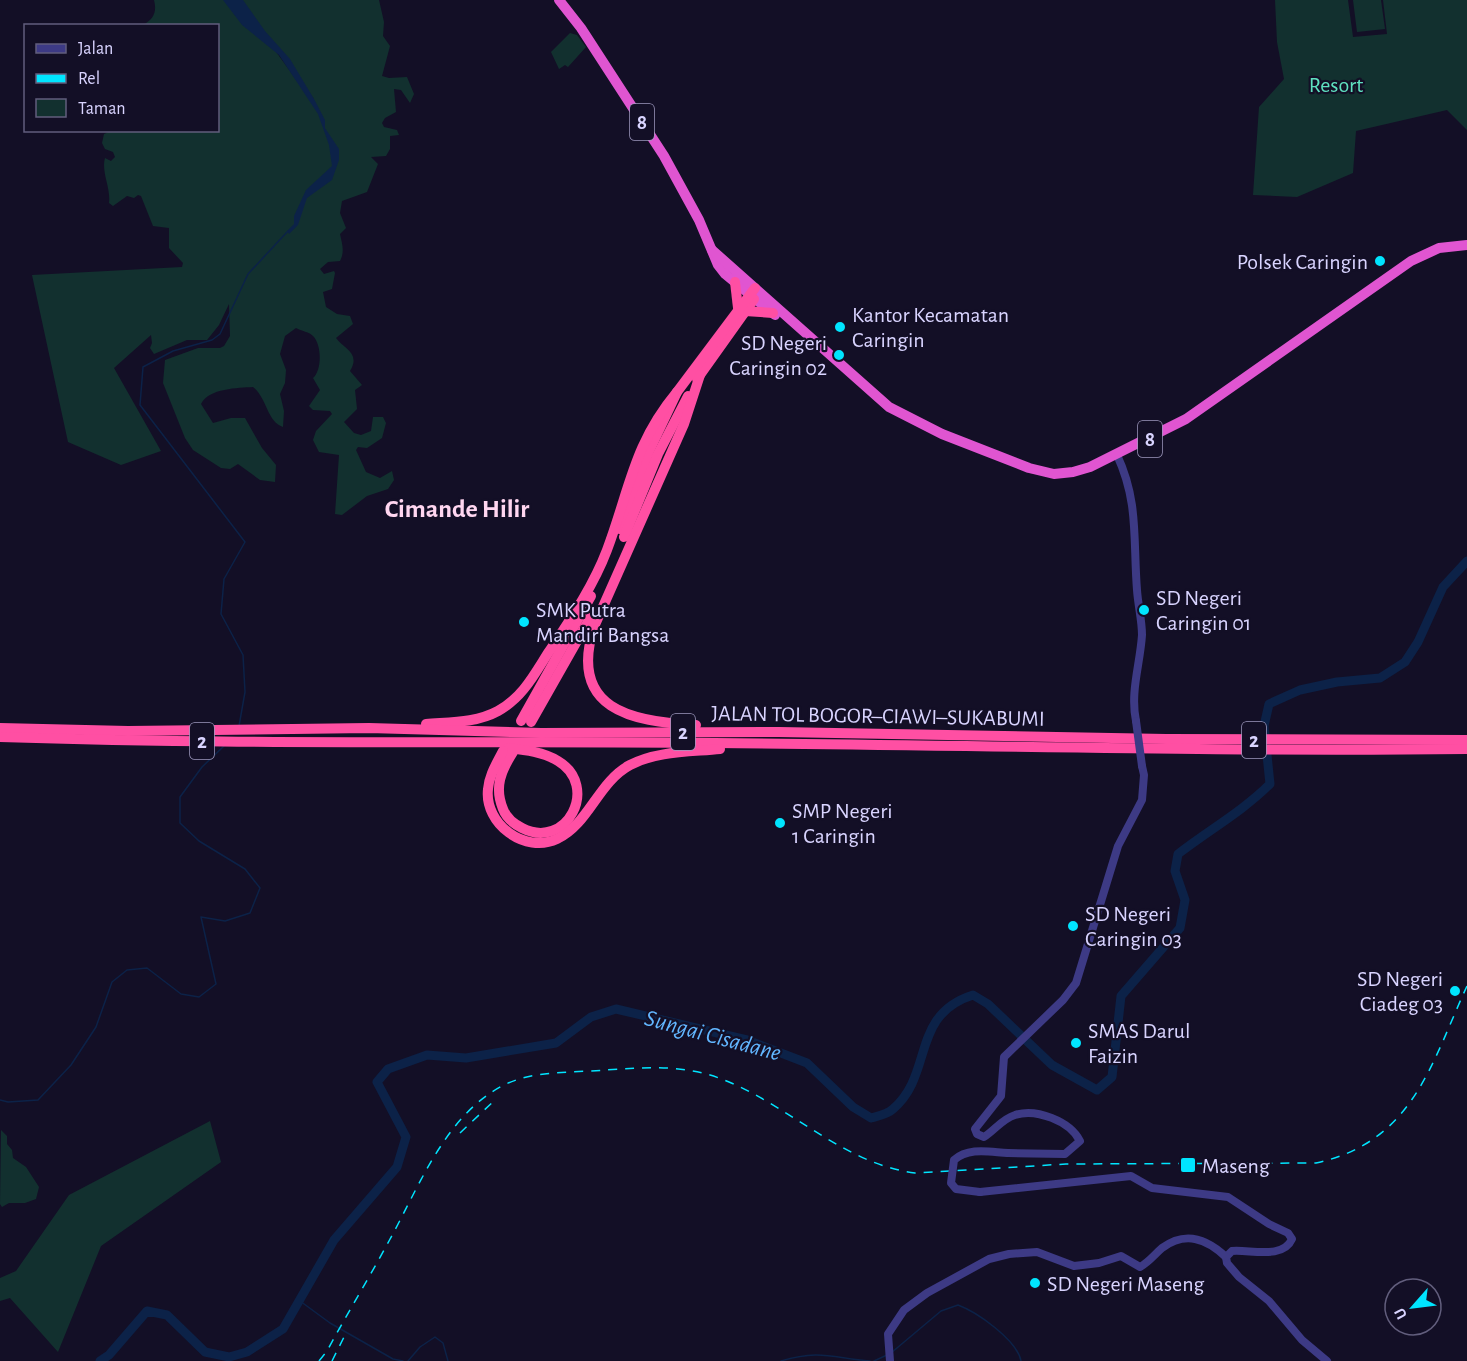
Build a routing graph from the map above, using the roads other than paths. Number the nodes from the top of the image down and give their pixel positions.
1 (559, 0) edge
2 (1467, 245) edge
3 (712, 250) junction
4 (735, 282) junction
5 (755, 293) junction
6 (742, 310) junction
7 (773, 313) junction
8 (819, 346) junction
9 (700, 375) junction
10 (676, 392) junction
11 (1117, 455) junction
12 (0, 728) edge
13 (369, 728) junction
14 (779, 732) junction
15 (0, 736) edge
16 (1467, 740) edge
17 (999, 741) junction
18 (470, 742) junction
19 (786, 744) junction
20 (1342, 746) junction
21 (1467, 749) edge
22 (1226, 1257) junction
23 (889, 1357) edge
24 (1327, 1361) edge

1 - 3 highway, 8
2 - 11 highway, 8
3 - 4 highway, 8
3 - 5 highway, 8
4 - 5 highway, 8
4 - 6 highway
5 - 6 highway
5 - 7 highway, 8
5 - 8 highway, 8
6 - 7 highway
6 - 9 highway
6 - 10 highway
7 - 8 highway, 8
8 - 11 highway, 8
9 - 10 highway
9 - 14 highway
10 - 13 highway
11 - 22 street, bridge
12 - 13 highway, JALAN TOL BOGOR–CIAWI–SUKABUMI / 2
13 - 14 highway, JALAN TOL BOGOR–CIAWI–SUKABUMI / 2
14 - 17 highway, JALAN TOL BOGOR–CIAWI–SUKABUMI / 2
15 - 18 highway, JALAN TOL BOGOR–CIAWI–SUKABUMI / 2
16 - 20 highway, JALAN TOL BOGOR–CIAWI–SUKABUMI / 2
17 - 19 highway, JALAN TOL BOGOR–CIAWI–SUKABUMI / 2
17 - 20 highway, JALAN TOL BOGOR–CIAWI–SUKABUMI / 2
18 - 19 highway, JALAN TOL BOGOR–CIAWI–SUKABUMI / 2
18 - 19 highway
20 - 21 highway, JALAN TOL BOGOR–CIAWI–SUKABUMI / 2
22 - 23 street
22 - 24 street

